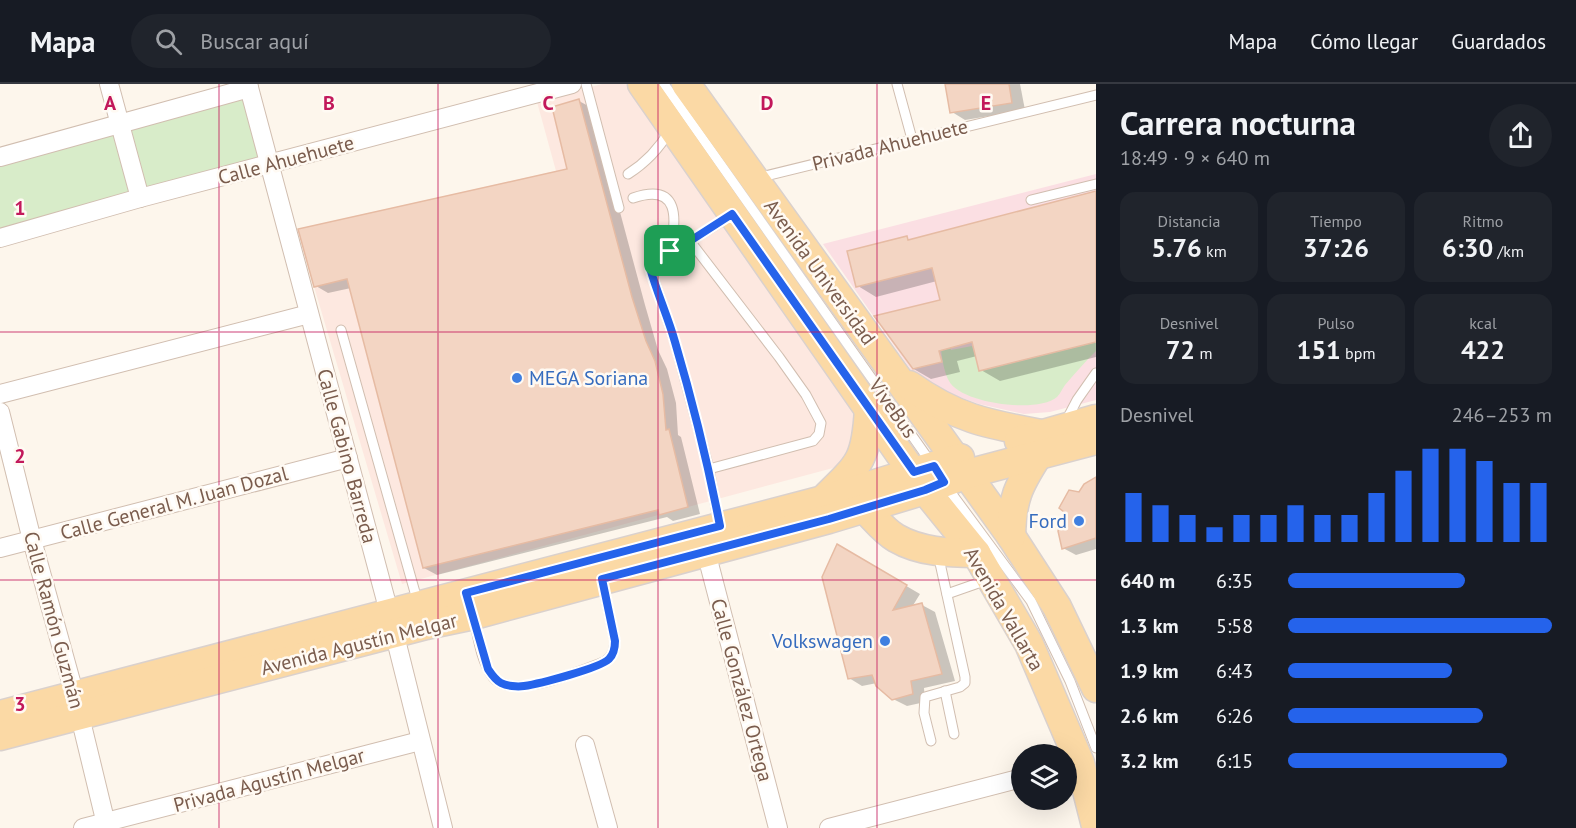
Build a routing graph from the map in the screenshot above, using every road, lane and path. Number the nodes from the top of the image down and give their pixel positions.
1 (109, 84) edge
2 (572, 84) edge
3 (586, 84) edge
4 (642, 84) edge
5 (664, 84) edge
6 (686, 84) edge
7 (897, 84) edge
8 (249, 86) edge
9 (1096, 95) edge
10 (120, 124) junction
11 (672, 128) junction
12 (912, 140) junction
13 (0, 157) edge
14 (270, 163) junction
15 (628, 174) dead end
16 (753, 179) junction
17 (1096, 184) edge
18 (140, 198) junction
19 (633, 198) dead end
20 (1032, 200) dead end
21 (619, 208) dead end
22 (732, 214) junction
23 (0, 238) edge
24 (690, 241) junction
25 (670, 251) junction
26 (309, 314) junction
27 (341, 330) dead end
28 (1096, 373) edge
29 (894, 374) junction
30 (0, 394) edge
31 (869, 409) junction
32 (0, 412) edge
33 (1096, 419) edge
34 (1048, 439) junction
35 (1096, 440) edge
36 (348, 458) junction
37 (709, 469) junction
38 (940, 474) junction
39 (823, 500) junction
40 (865, 508) junction
41 (720, 526) junction
42 (1011, 537) junction
43 (32, 540) junction
44 (0, 548) edge
45 (706, 552) junction
46 (938, 552) junction
47 (976, 553) junction
48 (602, 579) junction
49 (991, 579) junction
50 (947, 594) junction
51 (470, 604) junction
52 (418, 605) junction
53 (391, 623) junction
54 (1096, 688) edge
55 (945, 691) junction
56 (77, 706) junction
57 (0, 715) edge
58 (954, 734) dead end
59 (0, 736) edge
60 (420, 741) junction
61 (931, 741) dead end
62 (585, 745) dead end
63 (1081, 759) edge
64 (1011, 781) edge
65 (106, 825) edge
66 (1096, 826) edge
67 (83, 828) edge
68 (443, 828) edge
69 (608, 828) edge
70 (778, 828) edge
71 (830, 828) edge

1 - 10 street
2 - 14 street, Calle Ahuehuete
3 - 21 lane
4 - 11 main road, Avenida Universidad
5 - 38 lane, ViveBus
6 - 16 main road, Avenida Universidad
7 - 12 lane
8 - 10 street
8 - 14 street, Calle Gabino Barreda
9 - 12 lane, Privada Ahuehuete
10 - 13 street
10 - 18 street
11 - 15 lane
11 - 22 main road, Avenida Universidad
12 - 16 lane, Privada Ahuehuete
14 - 18 street, Calle Ahuehuete
14 - 26 street, Calle Gabino Barreda
16 - 29 main road, Avenida Universidad
17 - 20 lane
18 - 23 street, Calle Ahuehuete
19 - 25 lane
22 - 24 lane
22 - 31 main road, Avenida Universidad
24 - 25 lane
24 - 37 lane
25 - 37 lane
26 - 30 street
26 - 36 street, Calle Gabino Barreda
27 - 52 lane
28 - 34 lane
29 - 34 main road
29 - 38 main road, Avenida Universidad
31 - 38 main road, Avenida Universidad
31 - 39 main road
32 - 43 street, Calle Ramón Guzmán
33 - 34 main road
34 - 35 main road
34 - 38 main road
34 - 42 main road
36 - 43 street, Calle General M. Juan Dozal
36 - 53 street, Calle Gabino Barreda
37 - 41 lane
38 - 39 main road, Avenida Agustín Melgar
38 - 40 main road, Avenida Agustín Melgar
38 - 42 main road, Avenida Vallarta
38 - 47 main road, Avenida Vallarta
38 - 63 lane, ViveBus
39 - 41 main road, Avenida Agustín Melgar
40 - 45 main road, Avenida Agustín Melgar
40 - 46 main road
41 - 51 main road, Avenida Agustín Melgar
42 - 54 main road, Avenida Vallarta
43 - 44 street, Calle General M. Juan Dozal
43 - 56 street, Calle Ramón Guzmán
45 - 48 main road, Avenida Agustín Melgar
45 - 70 street, Calle González Ortega
46 - 47 main road
46 - 50 lane
47 - 49 main road, Avenida Vallarta
48 - 51 main road, Avenida Agustín Melgar
48 - 51 lane
49 - 50 lane
49 - 63 main road, Avenida Vallarta
50 - 55 lane
51 - 52 main road, Avenida Agustín Melgar
51 - 53 main road, Avenida Agustín Melgar
52 - 53 main road, Avenida Agustín Melgar
53 - 56 main road, Avenida Agustín Melgar
53 - 60 street, Calle Gabino Barreda
55 - 58 lane
55 - 61 lane
56 - 57 main road, Avenida Agustín Melgar
56 - 59 main road, Avenida Agustín Melgar
56 - 65 street, Calle Ramón Guzmán
60 - 65 street, Privada Agustín Melgar
60 - 68 street, Calle Gabino Barreda
62 - 69 street
63 - 66 main road, Avenida Vallarta
64 - 71 street
65 - 67 street, Privada Agustín Melgar

